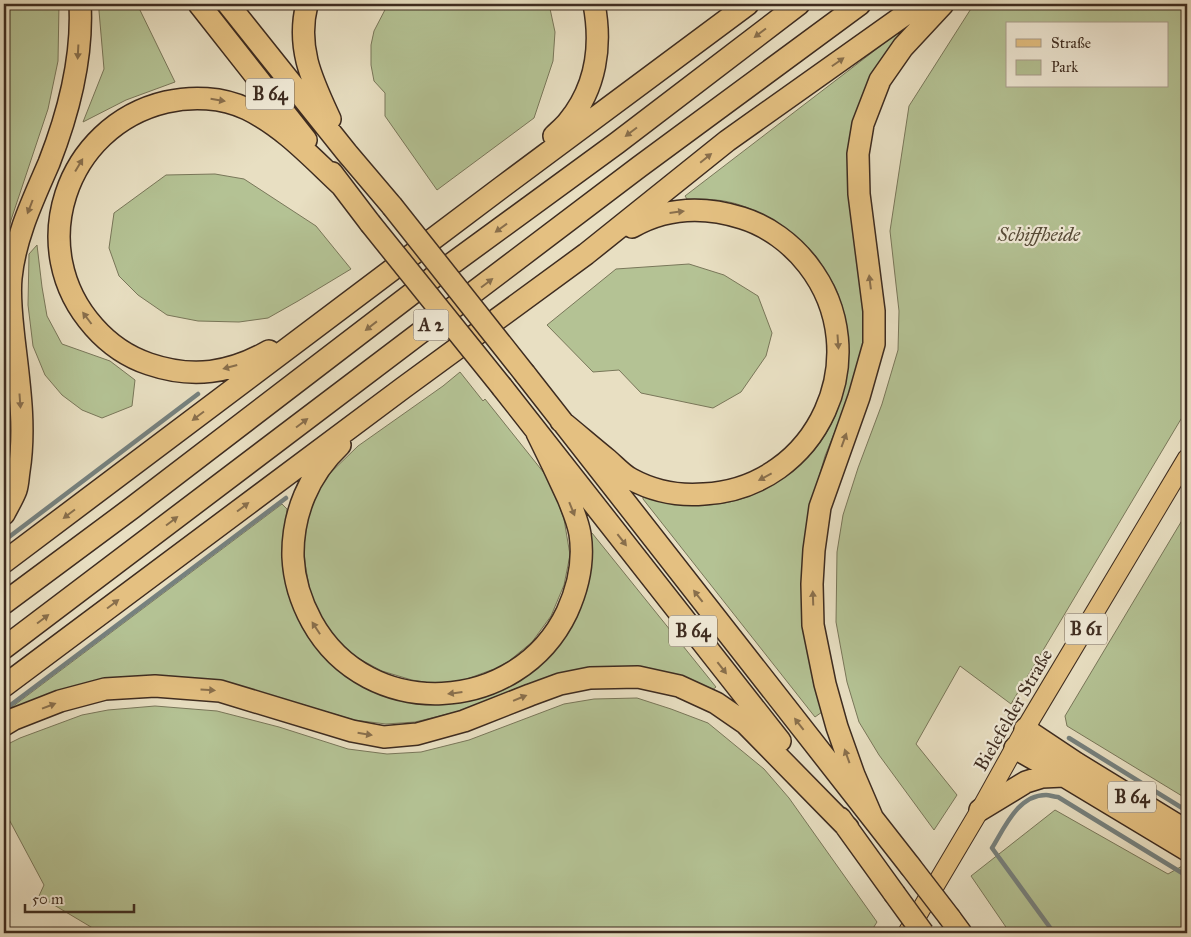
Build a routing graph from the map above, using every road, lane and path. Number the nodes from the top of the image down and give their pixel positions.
1 (80, 4) edge
2 (199, 4) edge
3 (228, 4) edge
4 (307, 4) edge
5 (594, 4) edge
6 (748, 4) edge
7 (799, 4) edge
8 (860, 4) edge
9 (920, 4) edge
10 (943, 4) edge
11 (347, 153) junction
12 (341, 185) junction
13 (502, 187) junction
14 (586, 254) junction
15 (321, 324) junction
16 (403, 388) junction
17 (561, 422) junction
18 (537, 433) junction
19 (1187, 458) edge
20 (4, 514) edge
21 (4, 562) edge
22 (4, 604) edge
23 (4, 648) edge
24 (4, 686) edge
25 (4, 725) edge
26 (1025, 729) junction
27 (1015, 748) junction
28 (1064, 776) junction
29 (980, 810) junction
30 (872, 817) junction
31 (848, 828) junction
32 (1187, 831) edge
33 (1187, 850) edge
34 (955, 926) edge
35 (907, 933) edge
36 (924, 933) edge

1 -> 20 highway
2 - 12 highway, B 64
3 - 11 highway, B 64
4 - 11 highway
5 - 13 highway
6 - 13 highway
7 -> 22 highway, A 2
23 -> 8 highway, A 2
14 -> 9 highway
30 -> 10 highway
11 - 17 highway, B 64, bridge
15 -> 12 highway
12 - 18 highway, B 64, bridge
13 - 15 highway
14 - 16 highway
14 -> 17 highway
15 -> 21 highway
18 -> 16 highway
24 -> 16 highway
30 -> 17 highway, B 64
18 -> 31 highway, B 64
19 - 26 main road, Bielefelder Straße / B 61
25 -> 31 highway
26 - 27 main road, Bielefelder Straße / B 61
26 - 32 highway, B 64
27 - 28 highway
27 - 29 main road, Bielefelder Straße / B 61
28 - 29 highway, B 61
28 - 33 highway
29 - 35 main road, Bielefelder Straße / B 61
30 - 34 highway, B 64, bridge
31 - 36 highway, B 64, bridge

